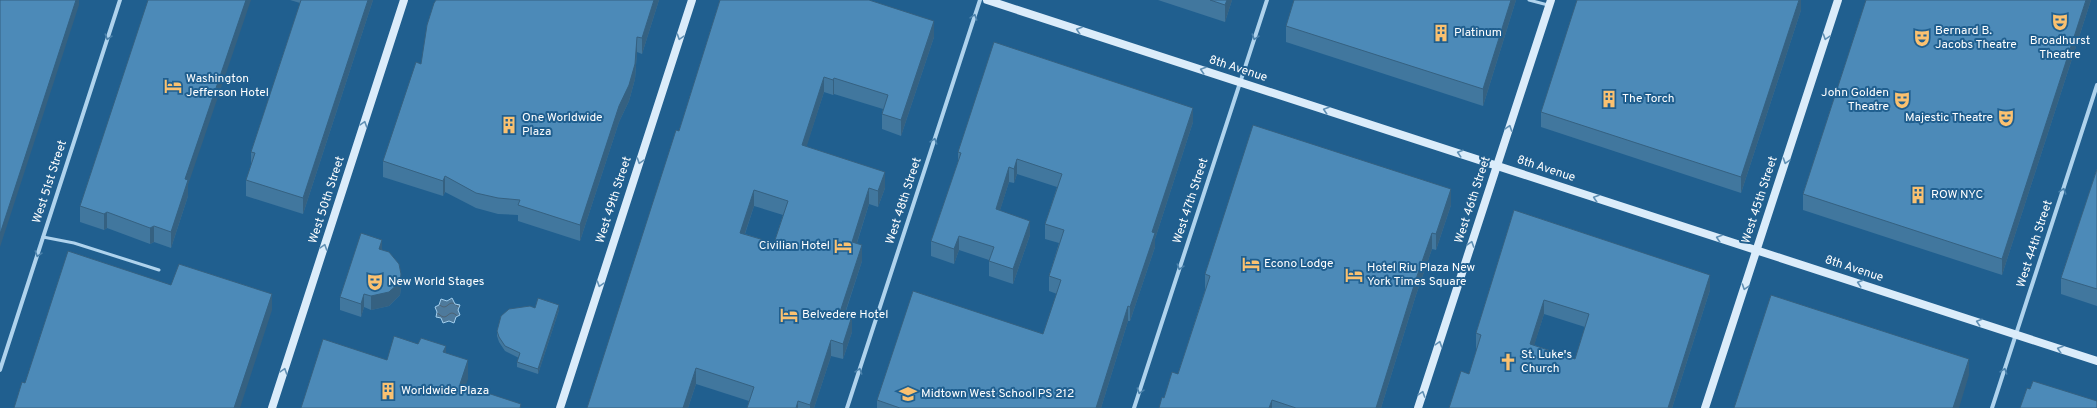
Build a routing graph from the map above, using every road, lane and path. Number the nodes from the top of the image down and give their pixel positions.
1 (120, 0) edge
2 (404, 0) edge
3 (692, 0) edge
4 (980, 0) edge
5 (987, 0) edge
6 (1267, 0) edge
7 (1529, 0) edge
8 (1838, 0) edge
9 (1550, 3) edge
10 (1240, 82) junction
11 (2097, 85) edge
12 (1497, 166) junction
13 (43, 236) junction
14 (1756, 250) junction
15 (159, 270) dead end
16 (2016, 334) junction
17 (2097, 361) edge
18 (0, 370) edge
19 (272, 408) edge
20 (560, 408) edge
21 (847, 408) edge
22 (1134, 408) edge
23 (1418, 408) edge
24 (1705, 408) edge
25 (1992, 408) edge

1 -> 13 street, West 51st Street
19 -> 2 main road, West 50th Street
3 -> 20 main road, West 49th Street
21 -> 4 street, West 48th Street
10 -> 5 main road, 8th Avenue
6 -> 10 street, West 47th Street
7 - 9 lane
8 -> 14 main road, West 45th Street
12 -> 9 main road, West 46th Street
12 -> 10 main road, 8th Avenue
10 -> 22 street, West 47th Street
16 -> 11 street, West 44th Street
14 -> 12 main road, 8th Avenue
23 -> 12 main road, West 46th Street
13 - 15 lane
13 -> 18 street, West 51st Street
16 -> 14 main road, 8th Avenue
14 -> 24 main road, West 45th Street
17 -> 16 main road, 8th Avenue
25 -> 16 street, West 44th Street

